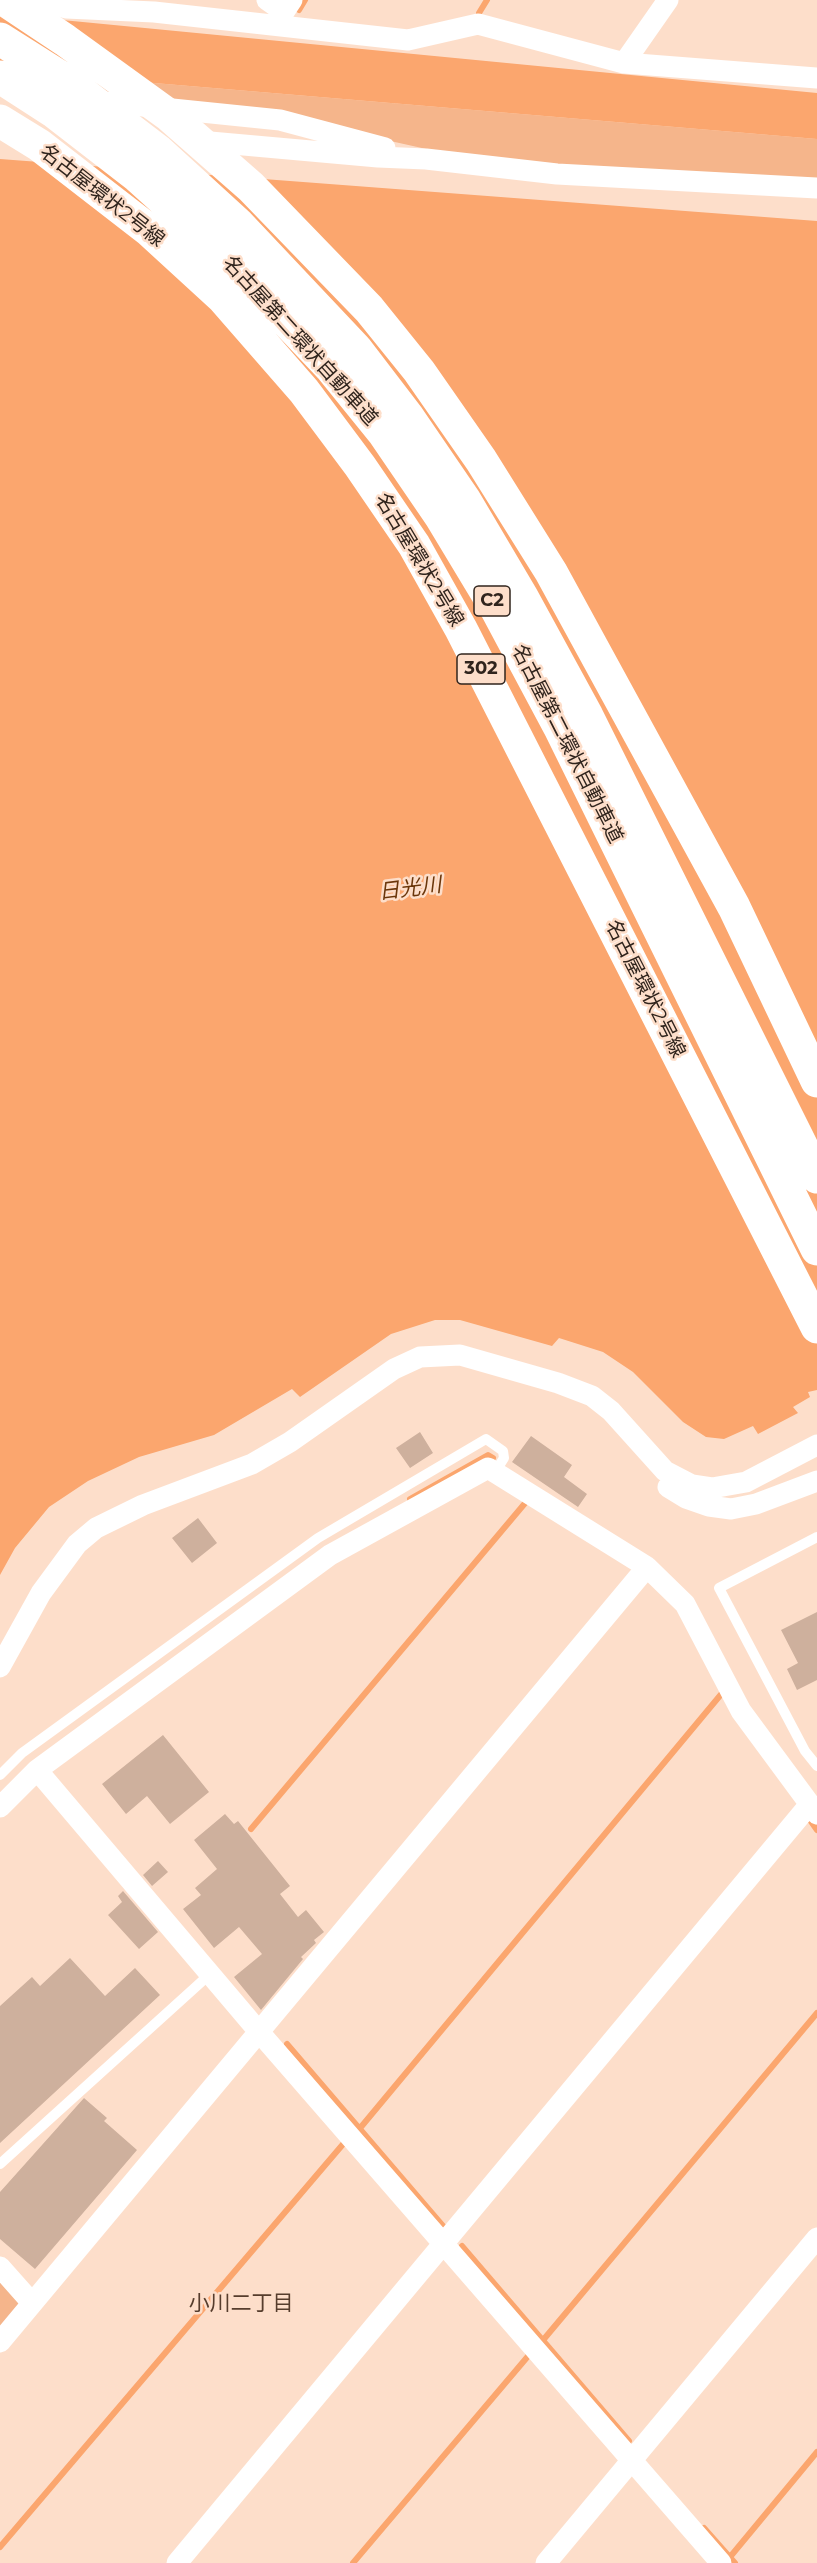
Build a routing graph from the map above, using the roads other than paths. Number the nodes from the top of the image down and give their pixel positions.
1 (5, 0) edge
2 (39, 0) edge
3 (267, 0) edge
4 (668, 0) edge
5 (284, 12) edge
6 (0, 39) edge
7 (624, 63) junction
8 (0, 77) edge
9 (817, 78) edge
10 (0, 93) edge
11 (0, 122) edge
12 (426, 159) junction
13 (817, 188) edge
14 (817, 1081) edge
15 (817, 1177) edge
16 (817, 1249) edge
17 (817, 1327) edge
18 (817, 1446) edge
19 (651, 1456) junction
20 (495, 1472) junction
21 (817, 1481) edge
22 (817, 1537) edge
23 (647, 1567) junction
24 (0, 1666) edge
25 (22, 1753) junction
26 (817, 1766) edge
27 (37, 1770) junction
28 (0, 1775) edge
29 (0, 1807) edge
30 (813, 1809) edge
31 (210, 1974) junction
32 (260, 2033) junction
33 (0, 2164) edge
34 (817, 2238) edge
35 (443, 2244) junction
36 (0, 2267) edge
37 (32, 2303) junction
38 (0, 2342) edge
39 (633, 2460) junction
40 (177, 2563) edge
41 (546, 2563) edge
42 (721, 2563) edge

1 - 14 highway
2 - 5 street
3 - 5 street
4 - 7 street
5 - 7 street
6 - 15 highway, 名古屋第二環状自動車道 / C2
7 - 9 street
8 - 16 highway, 名古屋第二環状自動車道 / C2
10 - 12 street
11 - 12 street
11 - 17 highway, 名古屋環状2号線 / 302
12 - 13 street
18 - 19 street
19 - 21 street
19 - 24 street
20 - 23 street
20 - 25 lane
20 - 27 street
22 - 26 lane
23 - 30 street
23 - 32 street
25 - 27 lane
25 - 28 lane
27 - 29 street
27 - 31 street
30 - 35 street
31 - 32 street
31 - 33 lane
32 - 35 street
32 - 37 street
34 - 39 street
35 - 39 street
35 - 40 street
36 - 37 street
37 - 38 street
39 - 41 street
39 - 42 street

